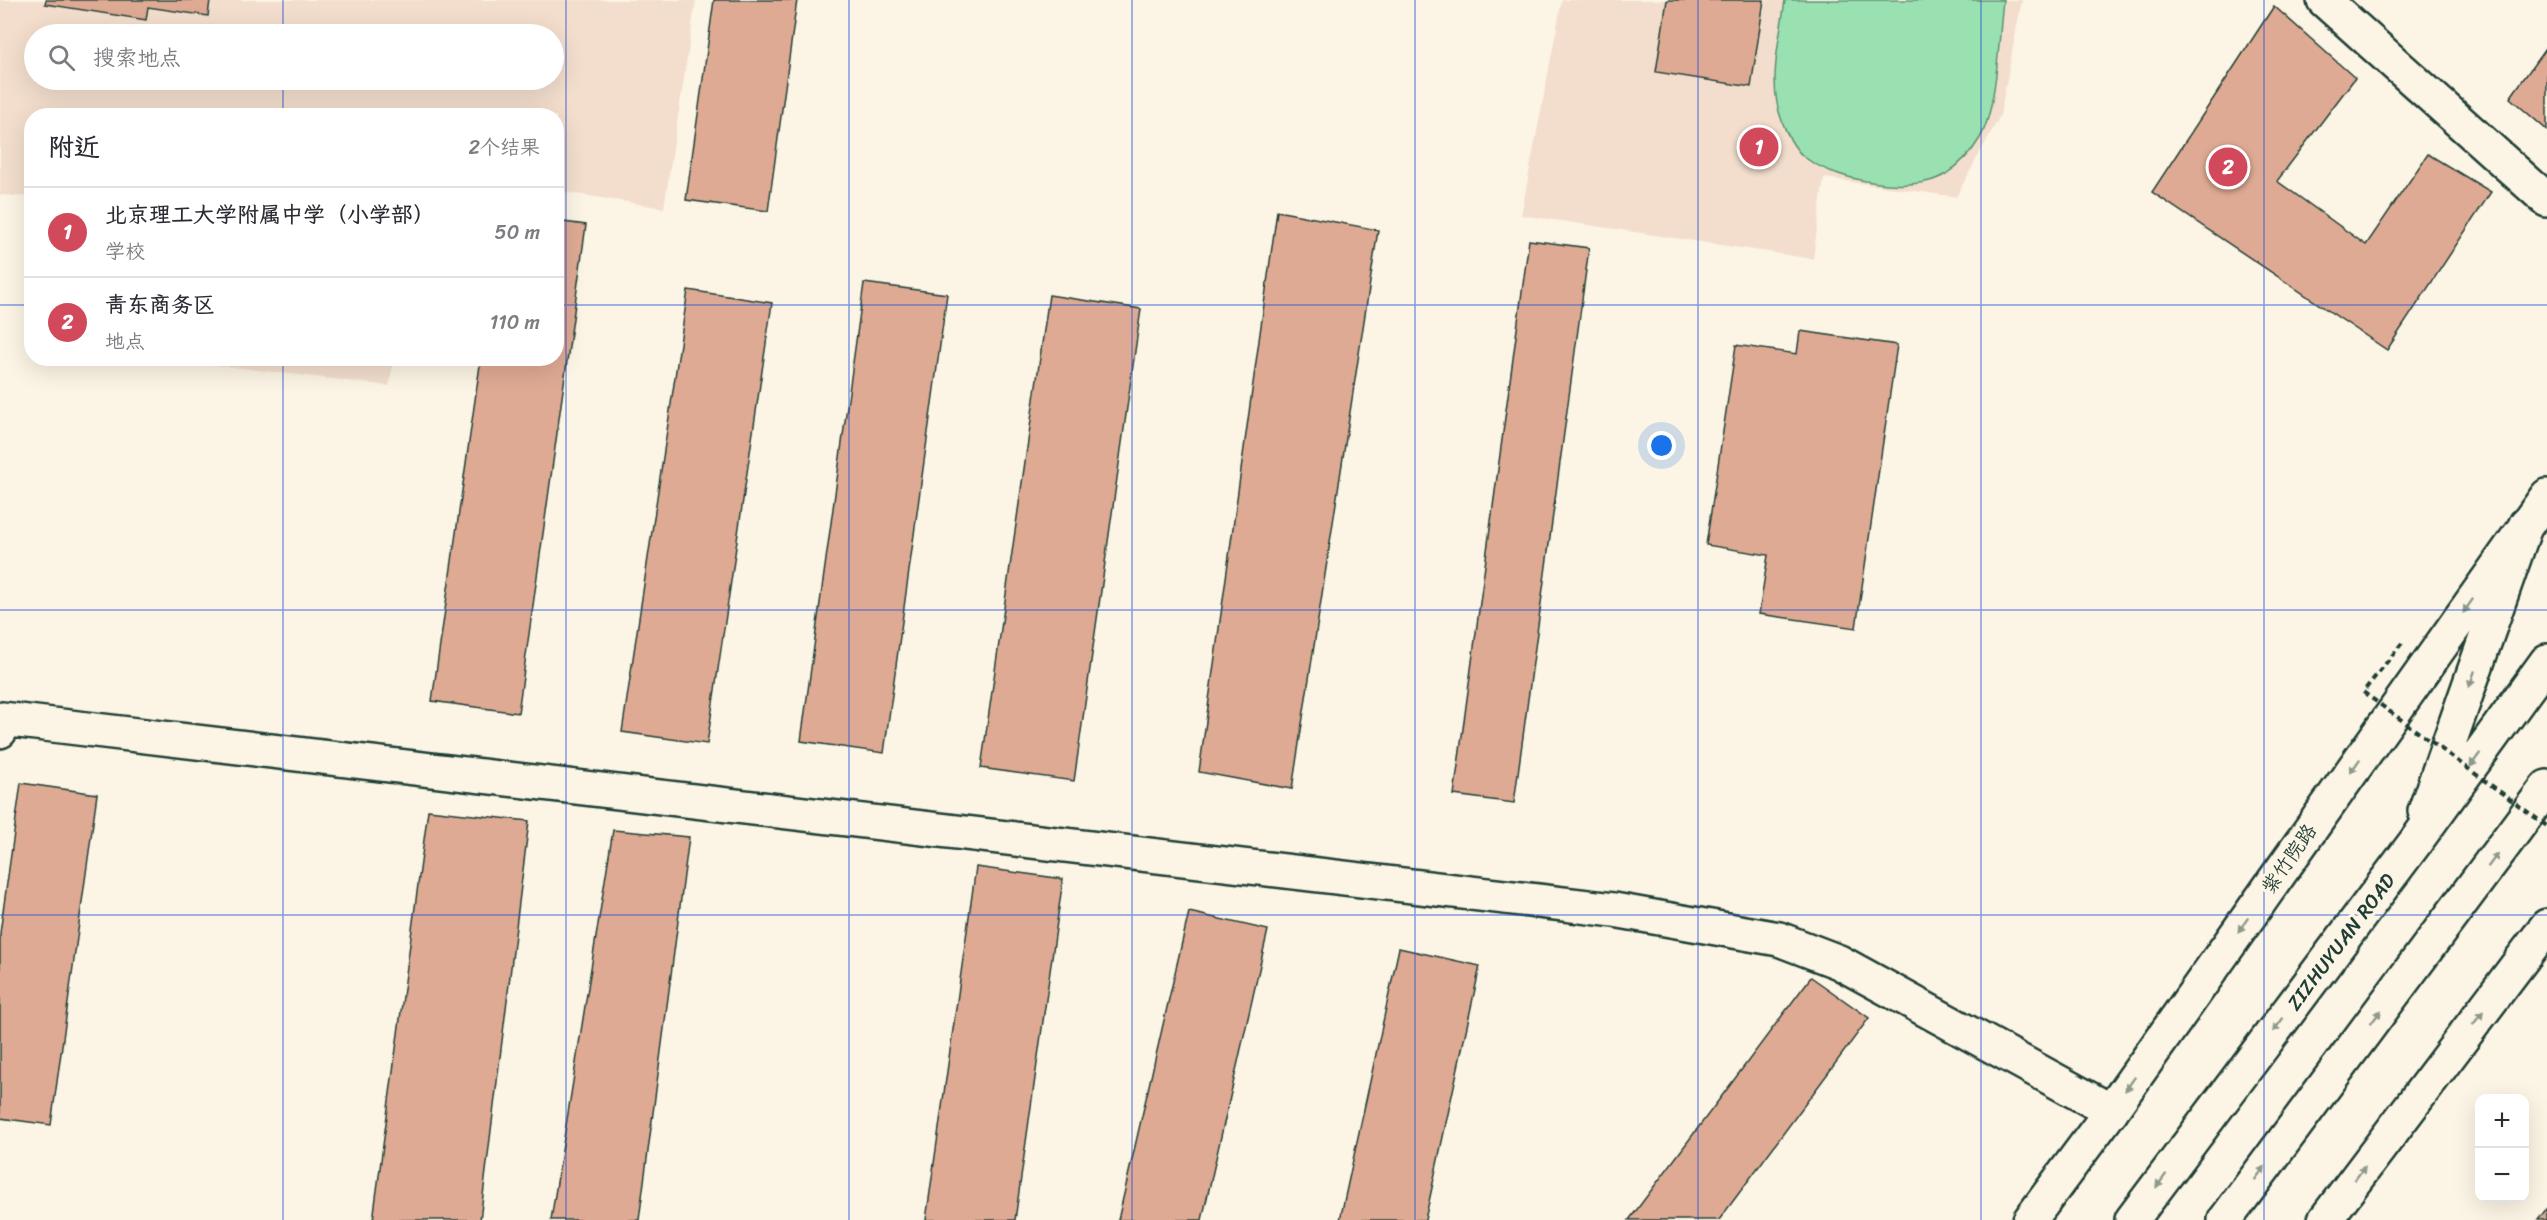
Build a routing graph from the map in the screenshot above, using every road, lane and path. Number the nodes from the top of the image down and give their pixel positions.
1 (2324, 0) edge
2 (2547, 200) edge
3 (2547, 496) edge
4 (2526, 524) junction
5 (2402, 643) dead end
6 (2547, 661) edge
7 (0, 721) edge
8 (2547, 787) edge
9 (2547, 826) edge
10 (2414, 843) junction
11 (2547, 926) edge
12 (2110, 1111) junction
13 (2030, 1220) edge
14 (2132, 1220) edge
15 (2225, 1220) edge
16 (2325, 1220) edge

1 - 2 main road
3 - 4 main road, 紫竹院路
4 -> 10 main road
4 -> 12 main road, 紫竹院路
5 - 9 path, bridge
6 -> 10 main road, ZIZHUYUAN ROAD
7 - 12 main road
15 -> 8 main road
10 -> 14 main road, ZIZHUYUAN ROAD
16 -> 11 main road
12 - 13 main road, 紫竹院路

